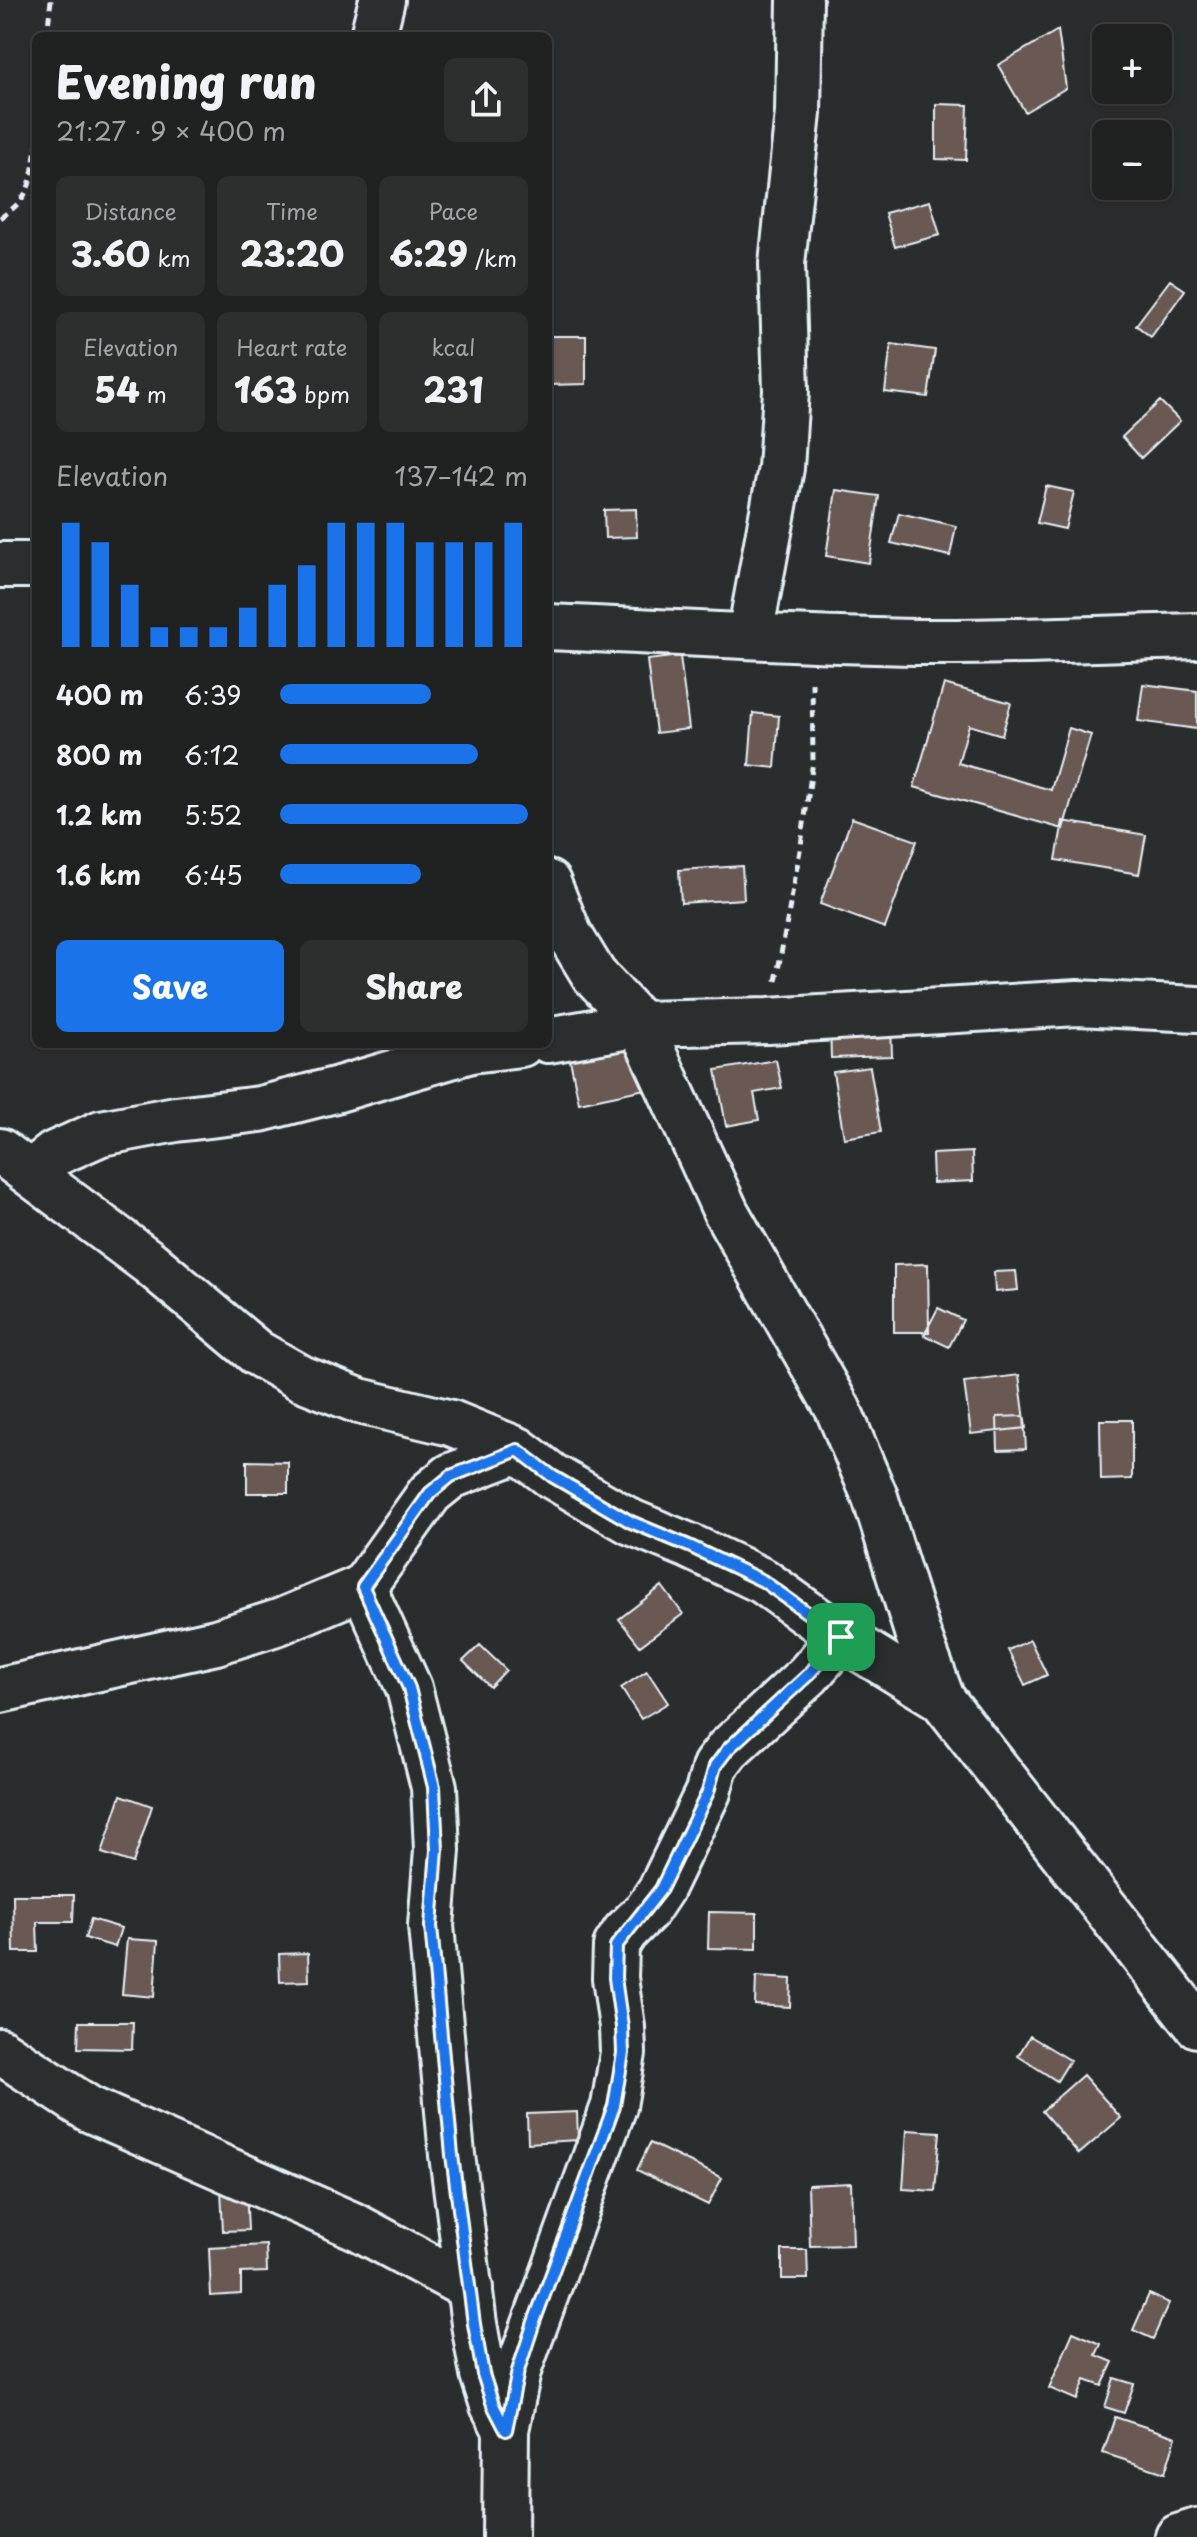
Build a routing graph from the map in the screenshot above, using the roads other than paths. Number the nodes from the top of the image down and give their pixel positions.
1 (382, 0) edge
2 (800, 0) edge
3 (374, 32) edge
4 (0, 565) edge
5 (32, 565) edge
6 (552, 627) edge
7 (750, 635) junction
8 (1197, 636) edge
9 (552, 893) edge
10 (1197, 1009) edge
11 (640, 1024) junction
12 (552, 1039) edge
13 (488, 1048) edge
14 (15, 1162) edge
15 (518, 1450) junction
16 (363, 1587) junction
17 (841, 1637) junction
18 (0, 1690) edge
19 (942, 1699) junction
20 (1197, 2025) edge
21 (0, 2052) edge
22 (470, 2288) junction
23 (506, 2430) junction
24 (1197, 2531) edge
25 (505, 2537) edge
26 (1178, 2537) edge

1 - 3 street
2 - 7 street
4 - 5 street
6 - 7 street
7 - 8 street
9 - 11 street
10 - 11 street
11 - 12 street
11 - 19 street
13 - 14 street
14 - 15 street
15 - 16 street
15 - 17 street
16 - 18 street
16 - 22 street
17 - 19 street
17 - 23 street
19 - 20 street
21 - 22 street
22 - 23 street
23 - 25 street
24 - 26 street

